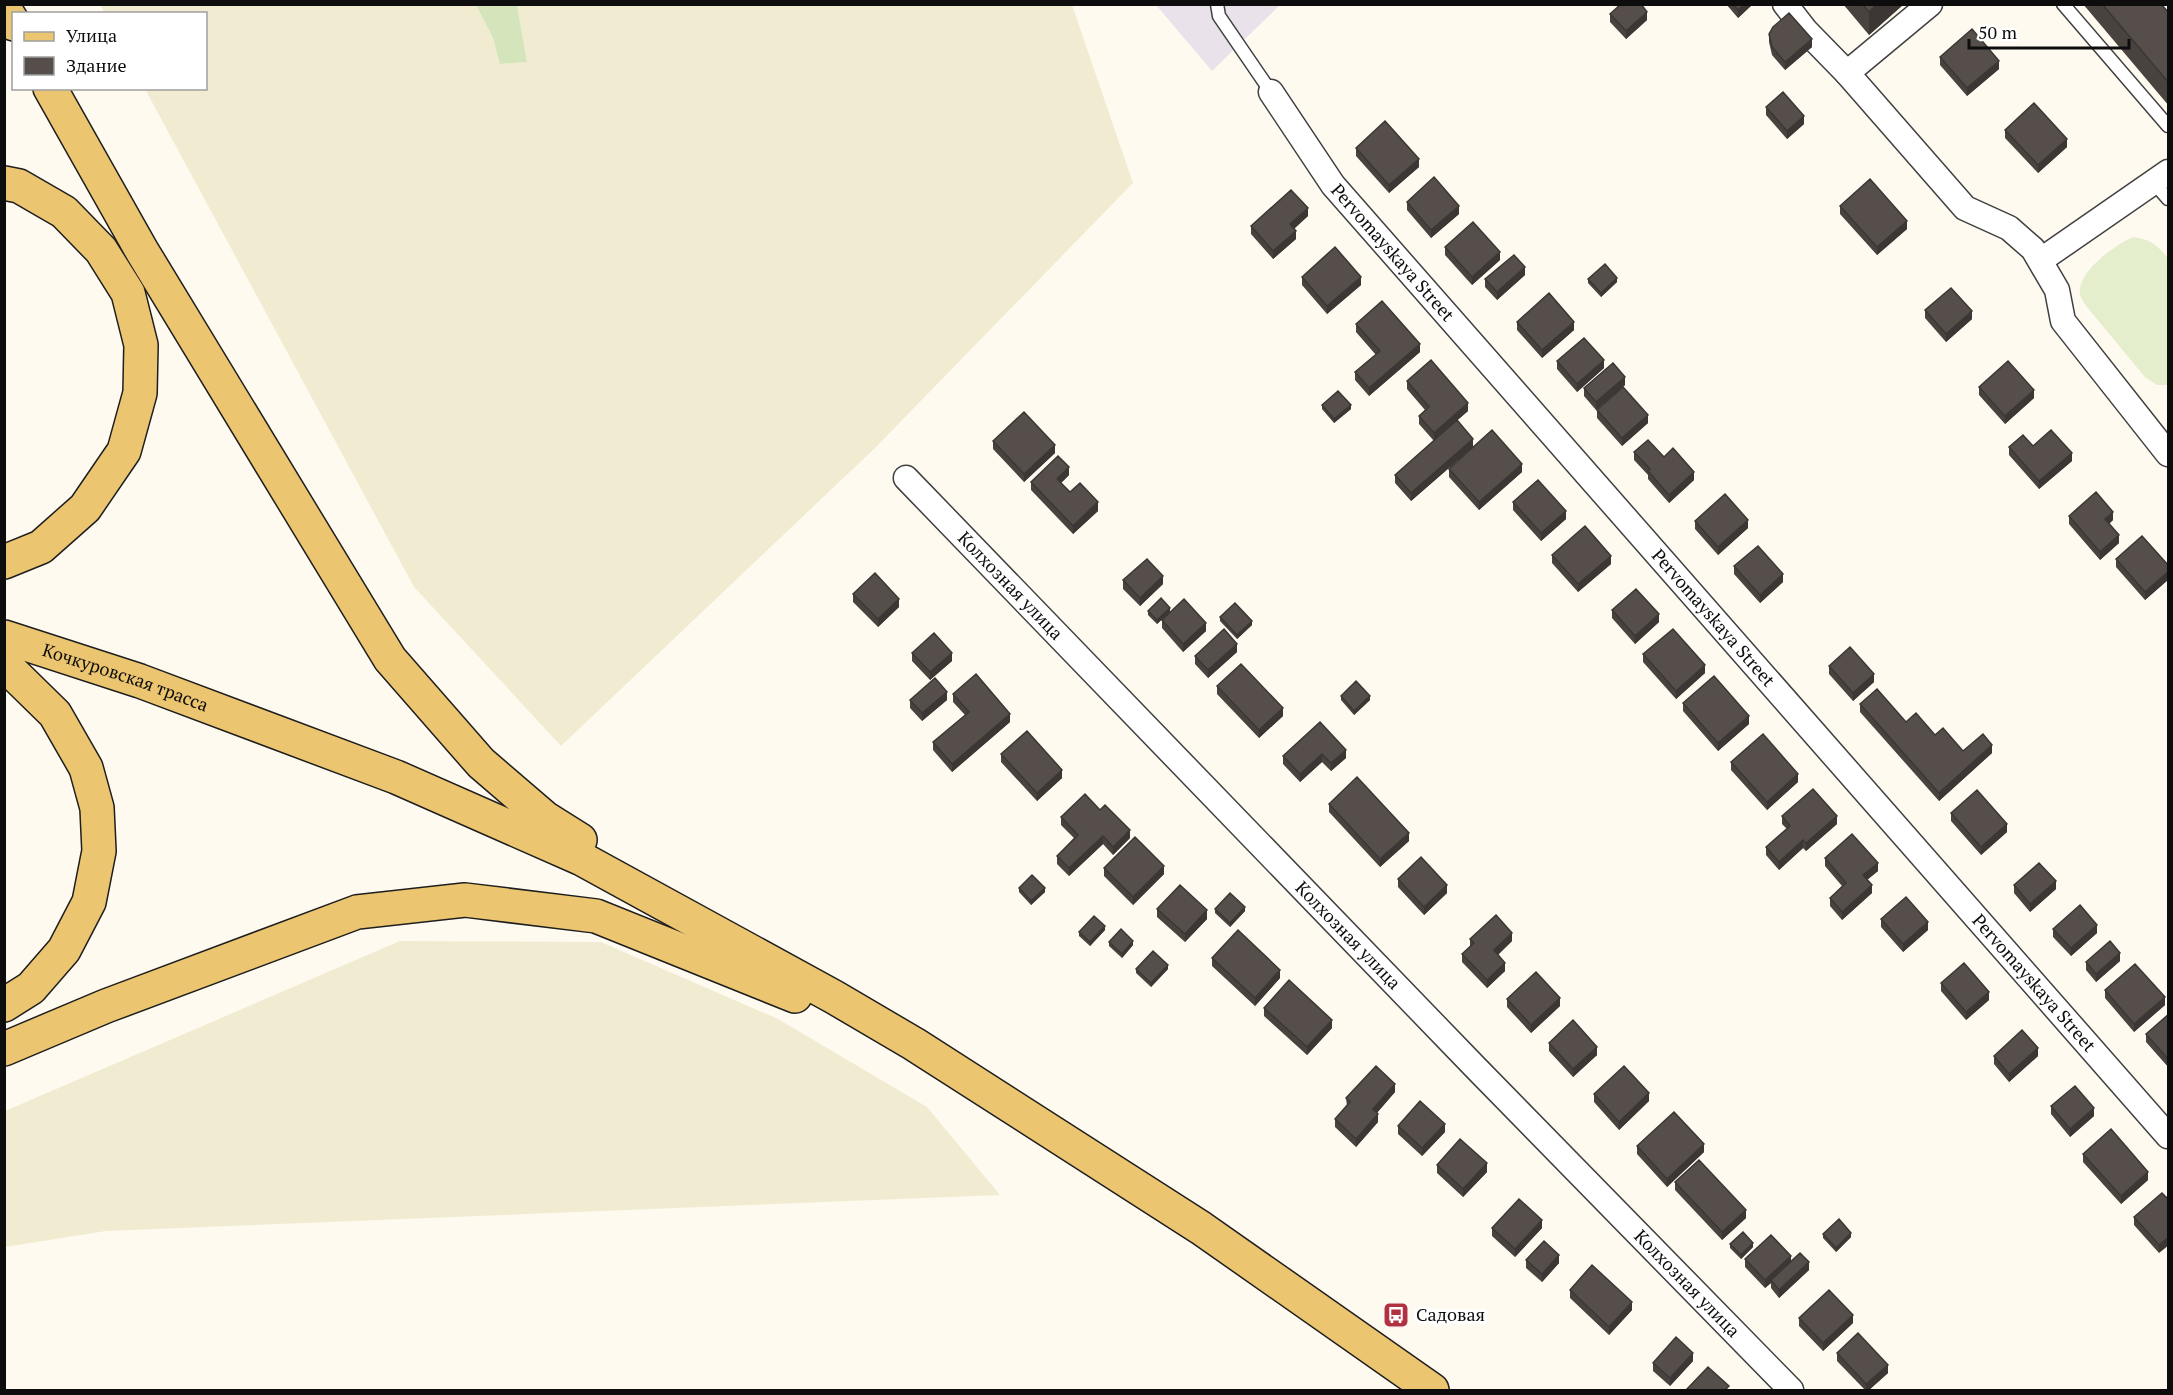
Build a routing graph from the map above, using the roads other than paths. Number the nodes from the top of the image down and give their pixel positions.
1 (1217, 4) edge
2 (1785, 4) edge
3 (1930, 4) edge
4 (2063, 4) edge
5 (4, 8) edge
6 (12, 21) edge
7 (1847, 73) junction
8 (51, 90) edge
9 (1271, 92) joint
10 (2169, 126) edge
11 (4, 183) edge
12 (2164, 185) edge
13 (2041, 260) junction
14 (2169, 454) edge
15 (906, 478) dead end
16 (4, 562) edge
17 (4, 637) edge
18 (4, 664) edge
19 (834, 997) junction
20 (4, 1005) edge
21 (914, 1044) junction
22 (4, 1049) edge
23 (2169, 1136) edge
24 (1432, 1390) edge
25 (1791, 1390) edge

1 - 9 lane
2 - 7 street
3 - 7 street
4 - 10 lane
5 - 6 main road
7 - 13 street
8 - 19 main road
9 - 23 street, Pervomayskaya Street
11 - 16 main road
12 - 13 street
13 - 14 street
15 - 25 street, Колхозная улица
17 - 19 main road, Кочкуровская трасса
18 - 20 main road
19 - 21 main road
21 - 22 main road
21 - 24 main road

